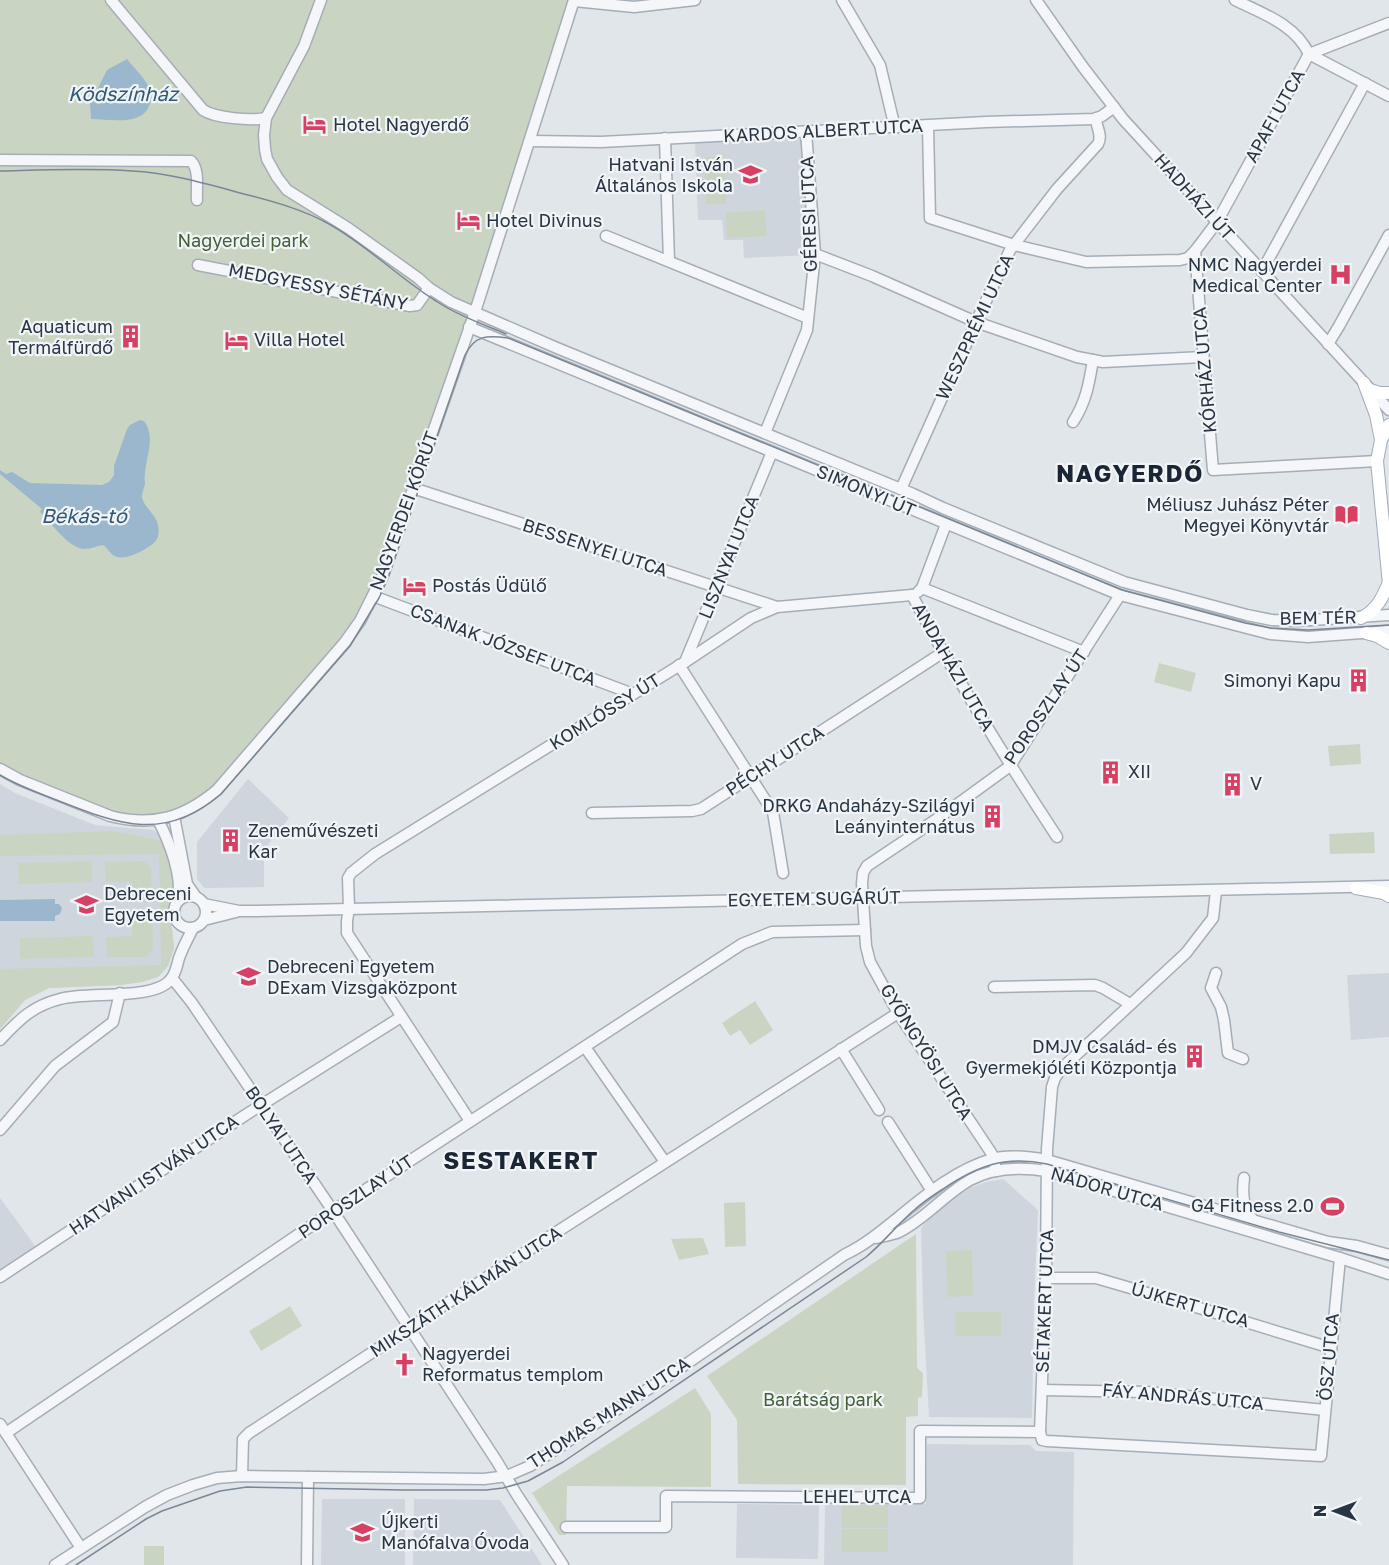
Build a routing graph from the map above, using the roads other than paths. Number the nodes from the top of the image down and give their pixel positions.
1 (111, 0) edge
2 (321, 0) edge
3 (574, 0) edge
4 (695, 0) edge
5 (842, 0) edge
6 (1036, 0) edge
7 (1235, 0) edge
8 (1389, 23) edge
9 (1309, 54) junction
10 (1365, 83) junction
11 (1389, 96) edge
12 (1114, 107) junction
13 (266, 118) junction
14 (1096, 118) junction
15 (928, 126) junction
16 (895, 128) junction
17 (806, 131) junction
18 (665, 138) junction
19 (530, 141) junction
20 (0, 160) edge
21 (196, 200) dead end
22 (1217, 222) junction
23 (1389, 235) edge
24 (606, 236) dead end
25 (1014, 245) junction
26 (1195, 251) junction
27 (815, 255) junction
28 (669, 261) junction
29 (198, 265) dead end
30 (1262, 272) junction
31 (429, 288) junction
32 (474, 312) junction
33 (808, 318) junction
34 (976, 322) junction
35 (469, 327) junction
36 (1328, 344) junction
37 (1203, 357) junction
38 (1093, 360) junction
39 (1367, 386) junction
40 (1389, 393) edge
41 (1389, 410) edge
42 (1072, 423) dead end
43 (1389, 425) edge
44 (765, 433) junction
45 (1381, 440) junction
46 (772, 452) junction
47 (1377, 461) junction
48 (413, 488) junction
49 (901, 489) junction
50 (946, 524) junction
51 (1389, 583) edge
52 (716, 588) junction
53 (922, 588) junction
54 (912, 595) junction
55 (1120, 595) junction
56 (373, 596) junction
57 (777, 608) junction
58 (1247, 615) joint
59 (1389, 615) edge
60 (1361, 618) junction
61 (1389, 631) edge
62 (1366, 633) junction
63 (1270, 634) joint
64 (1389, 643) edge
65 (1084, 652) junction
66 (942, 653) junction
67 (682, 664) junction
68 (633, 694) junction
69 (1010, 766) junction
70 (0, 769) edge
71 (750, 777) junction
72 (591, 813) dead end
73 (174, 816) junction
74 (158, 820) junction
75 (1057, 837) dead end
76 (867, 866) joint
77 (783, 873) dead end
78 (1389, 886) edge
79 (1356, 888) junction
80 (1216, 891) junction
81 (1389, 896) edge
82 (864, 898) junction
83 (178, 900) junction
84 (200, 900) junction
85 (349, 908) junction
86 (238, 911) junction
87 (204, 920) junction
88 (179, 924) junction
89 (193, 928) junction
90 (865, 930) junction
91 (179, 957) junction
92 (1216, 974) dead end
93 (172, 978) junction
94 (994, 987) dead end
95 (120, 993) junction
96 (1130, 1004) junction
97 (898, 1013) junction
98 (401, 1017) junction
99 (0, 1040) edge
100 (585, 1047) junction
101 (841, 1049) junction
102 (1244, 1059) dead end
103 (261, 1105) junction
104 (879, 1110) dead end
105 (470, 1121) junction
106 (888, 1122) dead end
107 (0, 1130) edge
108 (994, 1158) junction
109 (664, 1162) junction
110 (1047, 1165) junction
111 (996, 1171) junction
112 (1244, 1178) dead end
113 (932, 1191) junction
114 (333, 1211) junction
115 (1230, 1220) junction
116 (1253, 1220) junction
117 (870, 1239) junction
118 (1389, 1255) edge
119 (1340, 1258) junction
120 (1389, 1274) edge
121 (0, 1277) edge
122 (1046, 1278) junction
123 (409, 1329) junction
124 (1331, 1348) junction
125 (1042, 1390) junction
126 (1324, 1410) junction
127 (3, 1428) edge
128 (1040, 1432) junction
129 (1321, 1456) joint
130 (242, 1476) junction
131 (507, 1476) junction
132 (308, 1477) junction
133 (566, 1527) dead end
134 (81, 1548) junction
135 (55, 1565) edge
136 (308, 1565) edge
137 (563, 1565) edge

1 - 13 street
2 - 13 street
3 - 4 street
3 - 19 street, NAGYERDEI KÖRÚT
5 - 16 street
6 - 12 street, HADHÁZI ÚT
7 - 9 street
8 - 9 street, APAFI UTCA
9 - 10 street
9 - 22 street, APAFI UTCA
10 - 11 street
10 - 30 street
12 - 14 street, KARDOS ALBERT UTCA
12 - 22 street, HADHÁZI ÚT
13 - 31 street
14 - 15 street, KARDOS ALBERT UTCA
14 - 25 street, WESZPRÉMI UTCA
15 - 16 street, KARDOS ALBERT UTCA
15 - 25 street
16 - 17 street, KARDOS ALBERT UTCA
17 - 18 street, KARDOS ALBERT UTCA
17 - 27 street, GÉRESI UTCA
18 - 19 street, KARDOS ALBERT UTCA
18 - 28 street
19 - 32 street, NAGYERDEI KÖRÚT
20 - 21 street
22 - 26 street
22 - 30 street, HADHÁZI ÚT
23 - 36 street
24 - 28 street
25 - 26 street
25 - 34 street, WESZPRÉMI UTCA
26 - 37 street, KÓRHÁZ UTCA
27 - 33 street, GÉRESI UTCA
27 - 34 street
28 - 33 street
29 - 31 street, MEDGYESSY SÉTÁNY
30 - 36 street, HADHÁZI ÚT
31 - 32 street
32 - 35 street, NAGYERDEI KÖRÚT
32 - 44 street, SIMONYI ÚT
33 - 44 street, GÉRESI UTCA
34 - 38 street
34 - 49 street, WESZPRÉMI UTCA
35 - 46 street, SIMONYI ÚT
35 - 48 street, NAGYERDEI KÖRÚT
36 - 39 street, HADHÁZI ÚT
37 - 38 street
37 - 47 street, KÓRHÁZ UTCA
38 - 42 street
39 - 40 main road
39 - 41 street, HADHÁZI ÚT
39 - 45 main road
43 - 45 main road
44 - 49 street, SIMONYI ÚT
45 - 47 main road
46 - 50 street, SIMONYI ÚT
46 - 52 street, LISZNYAI UTCA
47 - 51 main road
48 - 52 street, BESSENYEI UTCA
48 - 56 street, NAGYERDEI KÖRÚT
49 - 58 street, SIMONYI ÚT
50 - 53 street, ANDAHÁZI UTCA
50 - 55 street, SIMONYI ÚT
51 - 60 main road
52 - 57 street, BESSENYEI UTCA
52 - 67 street, LISZNYAI UTCA
53 - 54 street, ANDAHÁZI UTCA
53 - 65 street
54 - 57 street, KOMLÓSSY ÚT
54 - 66 street, ANDAHÁZI UTCA
55 - 63 street, SIMONYI ÚT
55 - 65 street, POROSZLAY ÚT
56 - 68 street, CSANAK JÓZSEF UTCA
56 - 73 street, NAGYERDEI KÖRÚT
57 - 67 street, KOMLÓSSY ÚT
58 - 60 street, BEM TÉR
59 - 60 street, BEM TÉR
61 - 62 street, BEM TÉR
62 - 63 street, BEM TÉR
62 - 64 main road
65 - 69 street, POROSZLAY ÚT
66 - 69 street, ANDAHÁZI UTCA
66 - 71 street, PÉCHY UTCA
67 - 68 street, KOMLÓSSY ÚT
67 - 71 street
68 - 85 street, KOMLÓSSY ÚT
69 - 75 street, ANDAHÁZI UTCA
69 - 76 street, POROSZLAY ÚT
70 - 74 street, NAGYERDEI KÖRÚT
71 - 72 street, PÉCHY UTCA
71 - 77 street
73 - 74 street, NAGYERDEI KÖRÚT
73 - 84 street
74 - 83 street
76 - 82 street, GYÖNGYÖSI UTCA
78 - 79 street, EGYETEM SUGÁRÚT
79 - 80 street, EGYETEM SUGÁRÚT
79 - 81 main road
80 - 82 street, EGYETEM SUGÁRÚT
80 - 96 street
82 - 85 street, EGYETEM SUGÁRÚT
82 - 90 street, GYÖNGYÖSI UTCA
83 - 84 street
83 - 88 street
84 - 86 street, EGYETEM SUGÁRÚT
84 - 87 street
85 - 86 street, EGYETEM SUGÁRÚT
85 - 98 street, KOMLÓSSY ÚT
86 - 87 street, EGYETEM SUGÁRÚT
87 - 89 street
88 - 89 street
88 - 91 street
89 - 91 street
90 - 97 street, GYÖNGYÖSI UTCA
90 - 100 street, POROSZLAY ÚT
91 - 93 street
92 - 102 street
93 - 95 street
93 - 103 street, BOLYAI UTCA
94 - 96 street
95 - 99 street
95 - 107 street
96 - 110 street
97 - 101 street, MIKSZÁTH KÁLMÁN UTCA
97 - 108 street, GYÖNGYÖSI UTCA
98 - 103 street, HATVANI ISTVÁN UTCA
98 - 105 street, KOMLÓSSY ÚT
100 - 105 street, POROSZLAY ÚT
100 - 109 street
101 - 104 street
101 - 109 street, MIKSZÁTH KÁLMÁN UTCA
103 - 114 street, BOLYAI UTCA
103 - 121 street, HATVANI ISTVÁN UTCA
105 - 114 street, POROSZLAY ÚT
106 - 113 street
108 - 110 street, NÁDOR UTCA
108 - 111 street, GYÖNGYÖSI UTCA
108 - 113 street, THOMAS MANN UTCA
109 - 123 street, MIKSZÁTH KÁLMÁN UTCA
110 - 111 street, NÁDOR UTCA
110 - 115 street, NÁDOR UTCA
110 - 122 street, SÉTAKERT UTCA
111 - 117 street, THOMAS MANN UTCA
112 - 116 street
113 - 117 street, THOMAS MANN UTCA
114 - 123 street, BOLYAI UTCA
114 - 127 street, POROSZLAY ÚT
115 - 116 street, NÁDOR UTCA
115 - 119 street, NÁDOR UTCA
116 - 118 street, NÁDOR UTCA
117 - 131 street, THOMAS MANN UTCA
119 - 120 street, NÁDOR UTCA
119 - 124 street, ÖSZ UTCA
122 - 124 street, ÚJKERT UTCA
122 - 125 street, SÉTAKERT UTCA
123 - 130 street, MIKSZÁTH KÁLMÁN UTCA
123 - 131 street, BOLYAI UTCA
124 - 126 street, ÖSZ UTCA
125 - 126 street, FÁY ANDRÁS UTCA
125 - 128 street, SÉTAKERT UTCA
126 - 129 street, ÖSZ UTCA
127 - 134 street
128 - 129 street, LEHEL UTCA
128 - 133 street, LEHEL UTCA
130 - 132 street, THOMAS MANN UTCA
130 - 134 street
131 - 132 street, THOMAS MANN UTCA
131 - 137 street, BOLYAI UTCA
132 - 136 street
134 - 135 street

